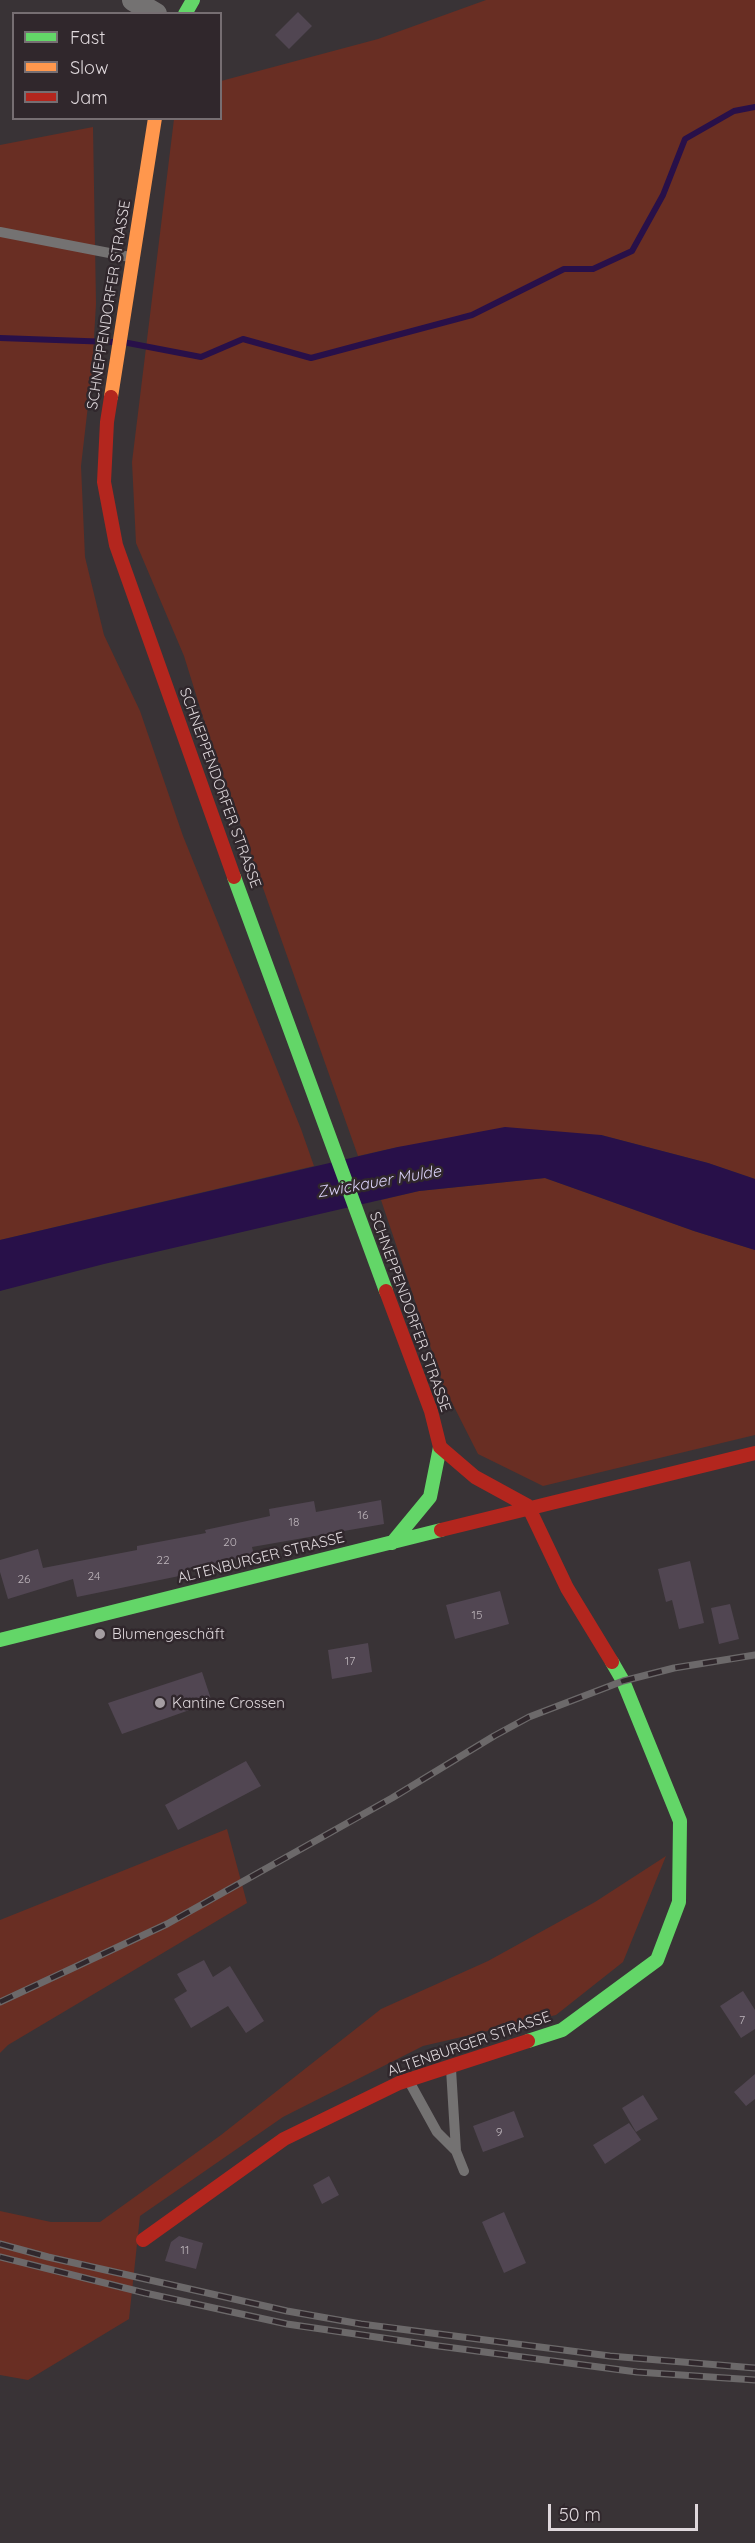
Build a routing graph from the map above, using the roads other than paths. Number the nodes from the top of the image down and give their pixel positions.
1 (134, 0) edge
2 (153, 12) edge
3 (155, 120) edge
4 (0, 232) edge
5 (132, 264) junction
6 (440, 1447) junction
7 (755, 1453) edge
8 (528, 1506) junction
9 (392, 1543) junction
10 (0, 1640) edge
11 (451, 2066) junction
12 (408, 2080) junction
13 (456, 2151) junction
14 (464, 2171) dead end
15 (143, 2240) dead end

1 - 2 street
3 - 5 street, SCHNEPPENDORFER STRASSE
4 - 5 lane
5 - 6 street, SCHNEPPENDORFER STRASSE
6 - 8 street
6 - 9 street, SCHNEPPENDORFER STRASSE
7 - 8 street, ALTENBURGER STRASSE
8 - 9 street, ALTENBURGER STRASSE
8 - 11 street, ALTENBURGER STRASSE
9 - 10 street, ALTENBURGER STRASSE
11 - 12 street, ALTENBURGER STRASSE
11 - 13 lane
12 - 13 lane
12 - 15 street, ALTENBURGER STRASSE
13 - 14 lane

